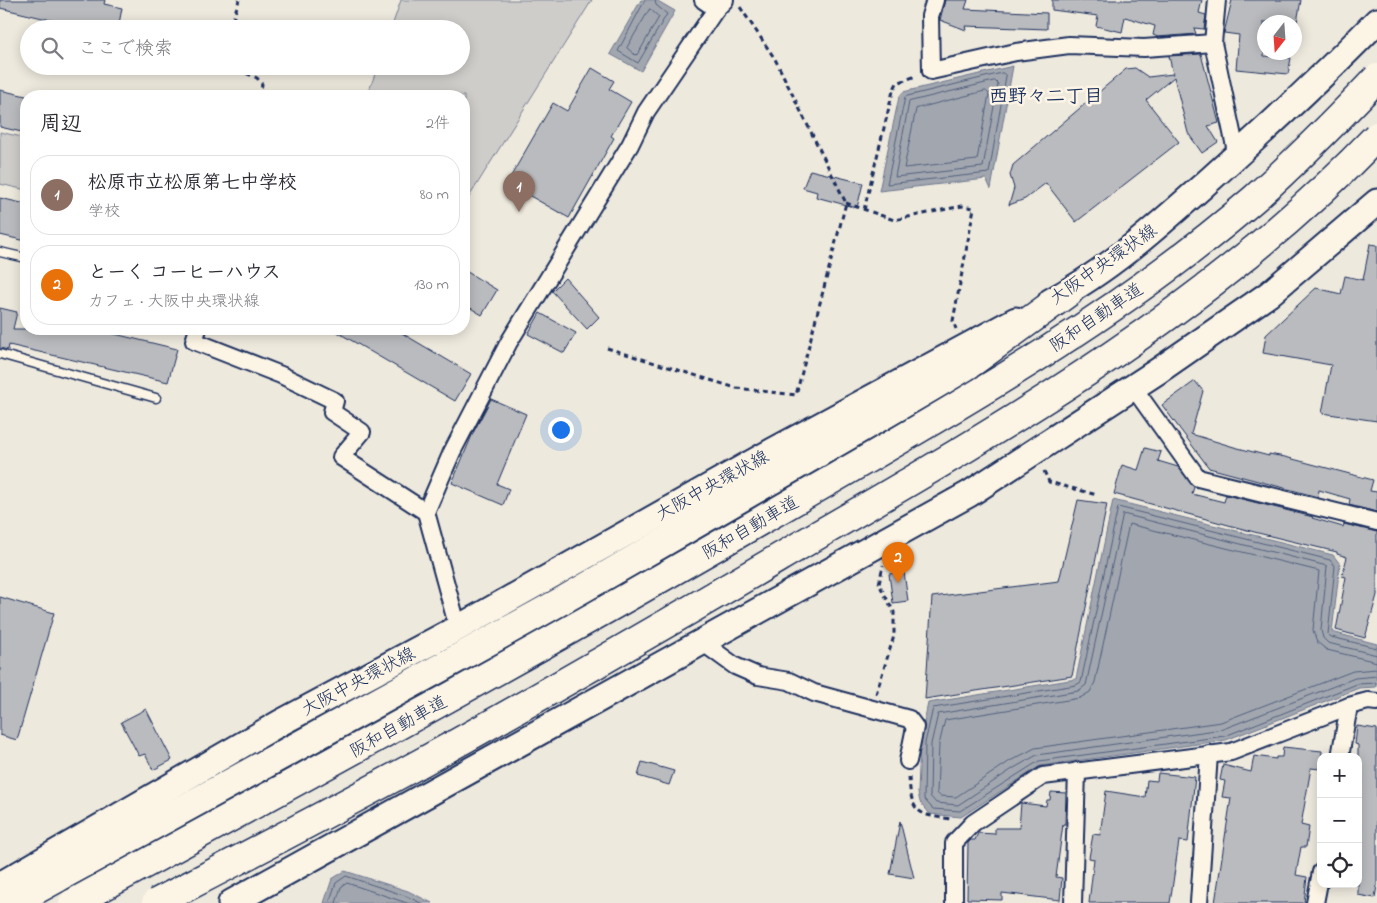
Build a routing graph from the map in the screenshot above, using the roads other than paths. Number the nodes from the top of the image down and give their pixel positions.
1 (936, 0) edge
2 (1217, 0) edge
3 (714, 3) edge
4 (1377, 11) edge
5 (1377, 21) edge
6 (1213, 43) junction
7 (1344, 55) junction
8 (1377, 78) edge
9 (1377, 136) edge
10 (1237, 156) junction
11 (1377, 202) edge
12 (0, 252) edge
13 (20, 257) edge
14 (1069, 292) junction
15 (196, 335) edge
16 (0, 354) edge
17 (1133, 387) junction
18 (156, 398) dead end
19 (426, 512) junction
20 (1377, 522) edge
21 (458, 628) junction
22 (702, 642) junction
23 (1377, 702) edge
24 (1349, 706) junction
25 (1341, 753) edge
26 (1209, 754) junction
27 (908, 761) road end
28 (1078, 772) junction
29 (0, 885) edge
30 (1318, 888) edge
31 (12, 903) edge
32 (72, 903) edge
33 (156, 903) edge
34 (231, 903) edge
35 (954, 903) edge
36 (1073, 903) edge
37 (1198, 903) edge
38 (1316, 903) edge

1 - 6 street
2 - 6 street
3 - 19 street
4 - 7 street
5 - 7 main road, 大阪中央環状線
6 - 10 street
7 - 10 main road, 大阪中央環状線
8 - 32 highway, 阪和自動車道, bridge
9 - 33 highway, bridge
10 - 14 main road, 大阪中央環状線
11 - 17 main road
12 - 13 lane
14 - 21 main road, 大阪中央環状線
14 - 31 highway
15 - 19 street
16 - 18 lane
17 - 20 street
17 - 22 main road
19 - 21 street
21 - 29 main road, 大阪中央環状線
22 - 27 street
22 - 34 main road
23 - 24 street
24 - 25 street
24 - 26 street
26 - 28 street
26 - 37 street
28 - 35 street
28 - 36 street
30 - 38 street

